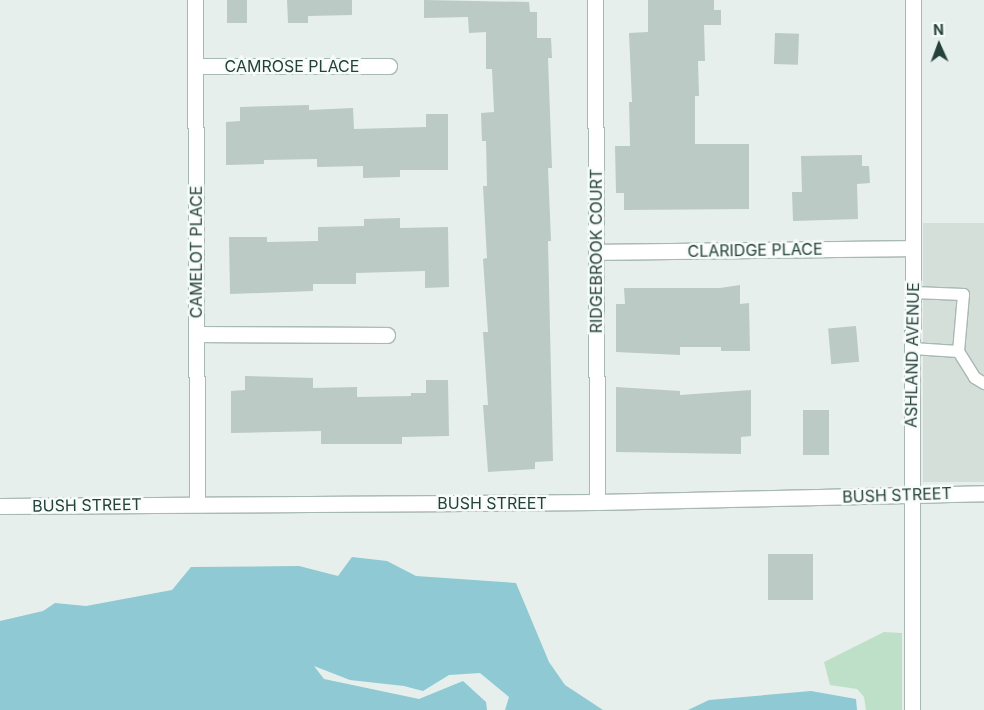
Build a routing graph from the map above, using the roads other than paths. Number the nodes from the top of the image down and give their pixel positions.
1 (195, 0) edge
2 (595, 0) edge
3 (913, 0) edge
4 (196, 66) junction
5 (389, 66) dead end
6 (913, 248) junction
7 (596, 252) junction
8 (913, 292) junction
9 (197, 334) junction
10 (387, 335) dead end
11 (912, 348) junction
12 (958, 351) junction
13 (984, 383) edge
14 (984, 493) edge
15 (911, 495) junction
16 (597, 502) junction
17 (197, 503) junction
18 (0, 506) edge
19 (912, 710) edge

1 - 4 street, CAMELOT PLACE
2 - 7 street, RIDGEBROOK COURT
3 - 6 street, ASHLAND AVENUE
4 - 5 street, CAMROSE PLACE
4 - 9 street, CAMELOT PLACE
6 - 7 street, CLARIDGE PLACE
6 - 8 street, ASHLAND AVENUE
7 - 16 street, RIDGEBROOK COURT
8 - 11 street, ASHLAND AVENUE
8 - 12 lane
9 - 10 street
9 - 17 street, CAMELOT PLACE
11 - 12 lane
11 - 15 street, ASHLAND AVENUE
12 - 13 lane
14 - 15 street, BUSH STREET
15 - 16 street, BUSH STREET
15 - 19 street, ASHLAND AVENUE
16 - 17 street, BUSH STREET
17 - 18 street, BUSH STREET

